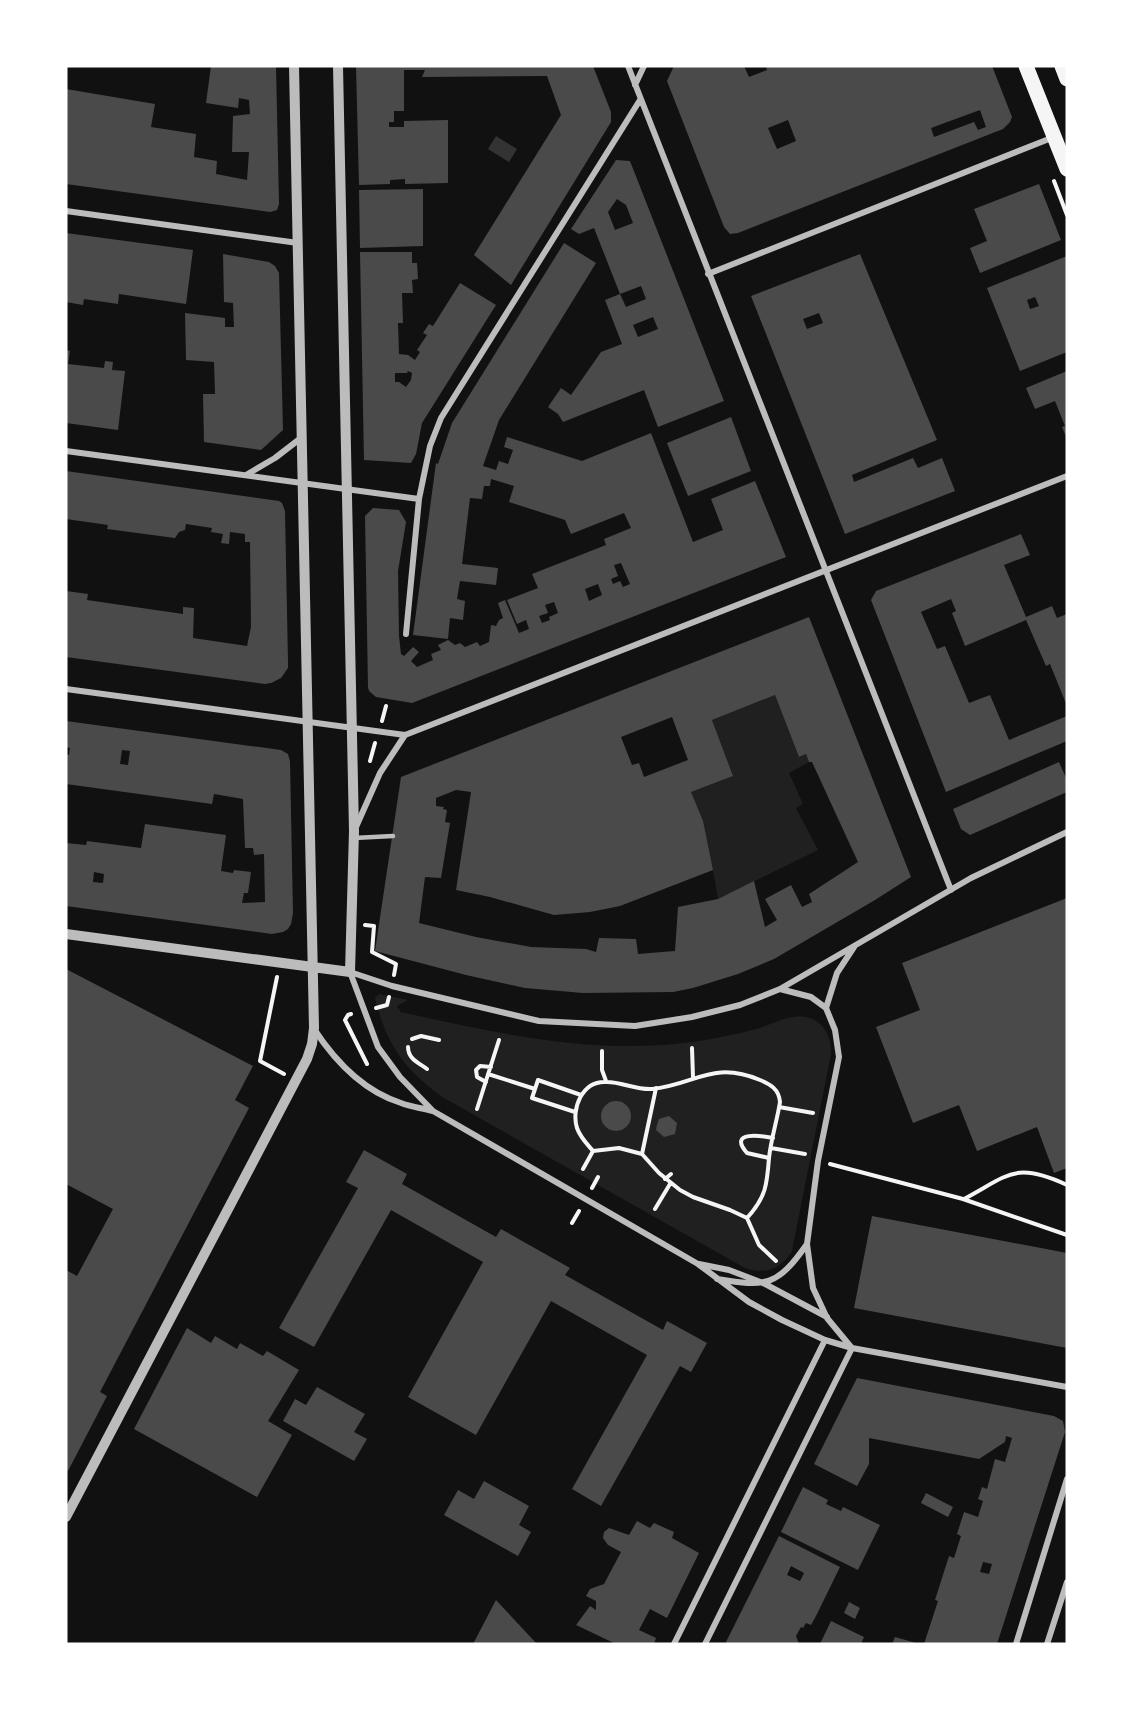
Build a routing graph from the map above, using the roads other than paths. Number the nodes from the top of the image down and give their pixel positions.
1 (294, 66) edge
2 (338, 66) edge
3 (628, 66) edge
4 (644, 66) edge
5 (1026, 66) edge
6 (1062, 66) edge
7 (1067, 79) edge
8 (634, 86) junction
9 (640, 100) junction
10 (1054, 137) junction
11 (1067, 169) edge
12 (66, 212) edge
13 (298, 243) junction
14 (708, 274) junction
15 (302, 437) junction
16 (66, 451) edge
17 (246, 475) junction
18 (1067, 476) edge
19 (303, 483) junction
20 (347, 489) junction
21 (419, 499) junction
22 (825, 571) junction
23 (406, 634) dead end
24 (66, 689) edge
25 (308, 722) junction
26 (352, 728) junction
27 (405, 735) junction
28 (1067, 832) edge
29 (354, 834) junction
30 (393, 836) dead end
31 (951, 890) junction
32 (66, 934) edge
33 (854, 946) junction
34 (312, 967) junction
35 (350, 972) junction
36 (780, 988) junction
37 (826, 1008) junction
38 (314, 1028) junction
39 (433, 1111) junction
40 (807, 1244) junction
41 (698, 1264) junction
42 (715, 1278) junction
43 (764, 1283) junction
44 (827, 1318) junction
45 (825, 1340) junction
46 (852, 1348) junction
47 (1067, 1387) edge
48 (1067, 1479) edge
49 (66, 1517) edge
50 (1067, 1582) edge
51 (674, 1644) edge
52 (705, 1644) edge
53 (1016, 1644) edge
54 (1047, 1644) edge

1 - 13 street
2 - 20 street
3 - 8 street
4 - 8 street
5 - 10 main road
6 - 7 main road
8 - 9 street
9 - 14 street
9 - 21 street
10 - 11 main road
10 - 14 street
12 - 13 street
13 - 15 street
14 - 22 street
15 - 17 street
15 - 19 street
16 - 17 street
17 - 19 street
18 - 22 street
19 - 20 street
19 - 25 street
20 - 21 street
20 - 26 street
21 - 23 street
22 - 27 street
22 - 31 street
24 - 25 street
25 - 26 street
25 - 34 street
26 - 27 street
26 - 29 street
27 - 29 street
28 - 31 street
29 - 30 lane
29 - 35 street
31 - 33 street
32 - 34 street
33 - 36 street
33 - 37 street
34 - 35 street
34 - 38 street
35 - 36 street
35 - 39 street
36 - 37 street
37 - 40 street
38 - 39 street
38 - 49 street
39 - 41 street
40 - 43 street
40 - 44 street
41 - 42 street
41 - 43 street
42 - 43 street
42 - 45 street
43 - 44 street
44 - 46 street
45 - 46 street
45 - 51 street
46 - 47 street
46 - 52 street
48 - 53 street
50 - 54 street

